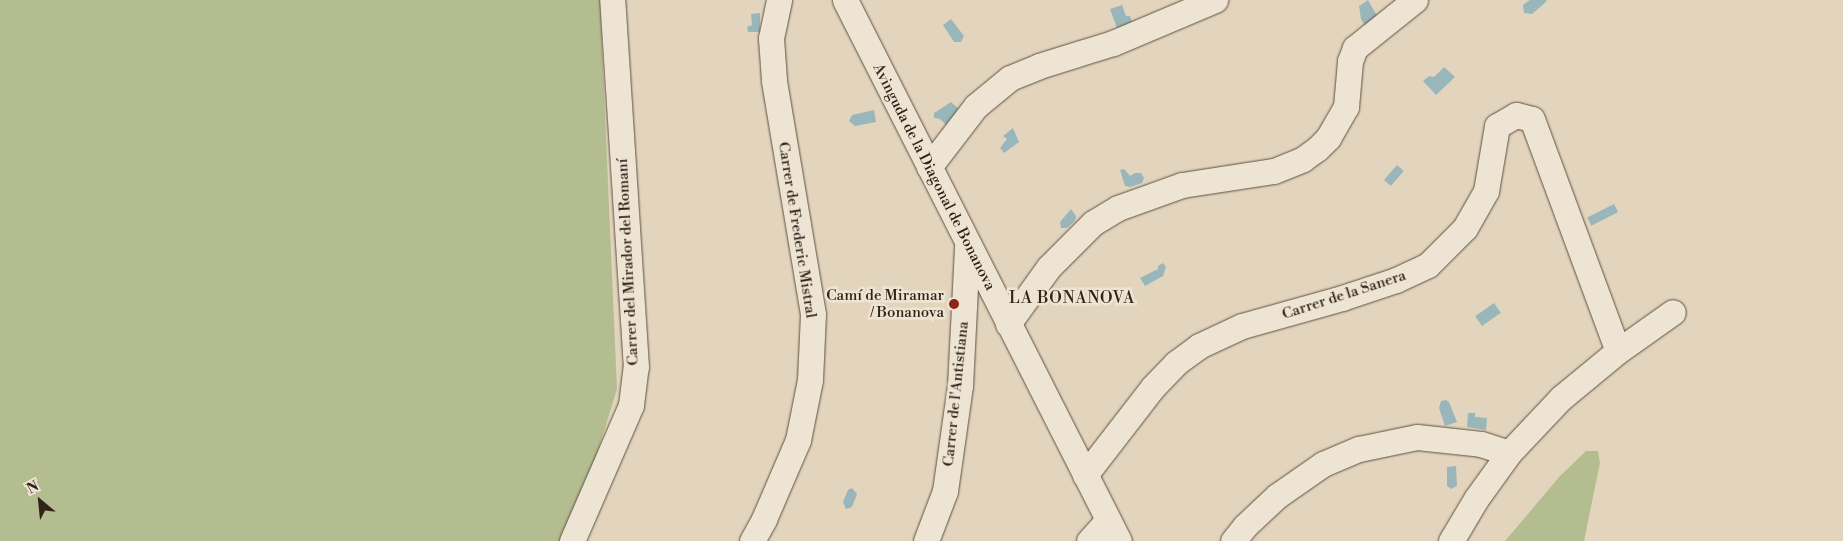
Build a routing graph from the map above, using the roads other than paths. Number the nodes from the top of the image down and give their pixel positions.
1 (612, 0) edge
2 (778, 0) edge
3 (845, 0) edge
4 (1215, 0) edge
5 (1415, 0) edge
6 (929, 168) junction
7 (967, 244) junction
8 (1672, 312) dead end
9 (1008, 324) junction
10 (1618, 351) junction
11 (1509, 453) junction
12 (1085, 475) junction
13 (1114, 531) edge
14 (572, 541) edge
15 (752, 541) edge
16 (926, 541) edge
17 (1089, 541) edge
18 (1233, 541) edge
19 (1451, 541) edge

1 - 14 street, Carrer del Mirador del Romaní
2 - 15 street, Carrer de Frederic Mistral
3 - 6 street, Avinguda de la Diagonal de Bonanova
4 - 6 street
5 - 9 street
6 - 7 street, Avinguda de la Diagonal de Bonanova
7 - 9 street, Avinguda de la Diagonal de Bonanova
7 - 16 street, Carrer de l'Antistiana
8 - 10 street
9 - 12 street, Avinguda de la Diagonal de Bonanova
10 - 11 street
10 - 12 street, Carrer de la Sanera
11 - 18 street
11 - 19 street
12 - 13 street, Avinguda de la Diagonal de Bonanova
13 - 17 street

